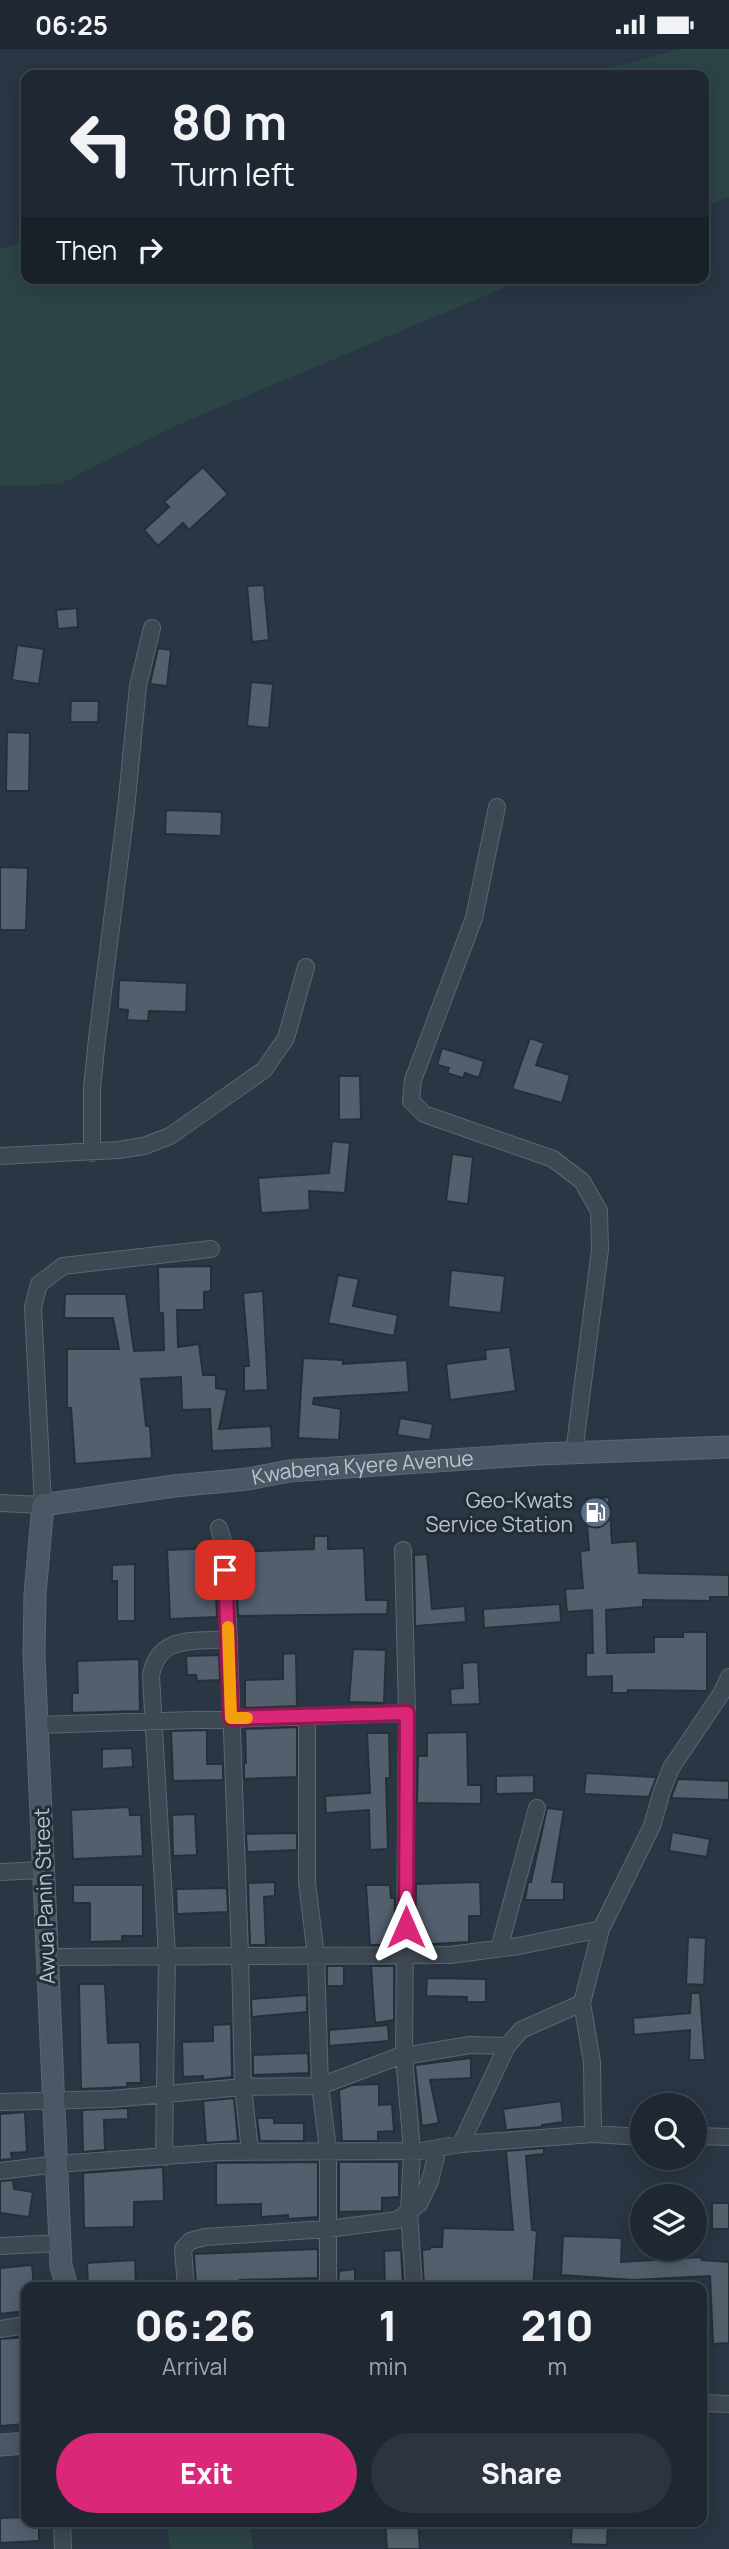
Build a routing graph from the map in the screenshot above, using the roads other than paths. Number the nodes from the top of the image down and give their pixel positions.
1 (152, 628) dead end
2 (497, 807) dead end
3 (306, 967) dead end
4 (92, 1153) junction
5 (0, 1156) edge
6 (211, 1249) dead end
7 (729, 1447) edge
8 (574, 1453) junction
9 (0, 1503) edge
10 (43, 1505) junction
11 (219, 1528) dead end
12 (402, 1550) dead end
13 (229, 1639) junction
14 (729, 1677) edge
15 (407, 1713) junction
16 (307, 1717) junction
17 (231, 1718) junction
18 (154, 1721) junction
19 (37, 1725) junction
20 (537, 1808) dead end
21 (44, 1870) junction
22 (0, 1872) edge
23 (601, 1929) junction
24 (499, 1949) junction
25 (405, 1954) junction
26 (167, 1955) junction
27 (240, 1955) junction
28 (316, 1956) junction
29 (48, 1957) junction
30 (582, 2003) junction
31 (507, 2046) junction
32 (404, 2056) junction
33 (320, 2086) junction
34 (243, 2087) junction
35 (163, 2094) junction
36 (54, 2099) junction
37 (0, 2102) edge
38 (593, 2134) junction
39 (630, 2136) edge
40 (707, 2136) edge
41 (729, 2137) edge
42 (461, 2144) junction
43 (438, 2148) junction
44 (328, 2150) junction
45 (250, 2151) junction
46 (412, 2151) junction
47 (164, 2157) junction
48 (57, 2164) junction
49 (0, 2171) edge
50 (409, 2211) junction
51 (328, 2229) junction
52 (60, 2243) junction
53 (0, 2246) edge
54 (66, 2282) edge
55 (186, 2282) edge
56 (328, 2282) edge
57 (414, 2282) edge
58 (21, 2326) edge
59 (0, 2329) edge
60 (707, 2403) edge
61 (729, 2404) edge
62 (21, 2443) edge
63 (0, 2445) edge
64 (62, 2527) edge
65 (63, 2549) edge

1 - 4 street
2 - 8 street
3 - 4 street
4 - 5 street
6 - 10 street
7 - 8 main road, Kwabena Kyere Avenue
8 - 10 main road, Kwabena Kyere Avenue
9 - 10 street, Kwabena Kyere Avenue
10 - 19 main road, Awua Panin Street
11 - 13 street
12 - 15 street
13 - 17 street
13 - 18 street
14 - 23 street
15 - 16 street
15 - 25 street
16 - 17 street
16 - 28 street
17 - 18 street
17 - 27 street
18 - 19 street
18 - 26 street
19 - 21 main road, Awua Panin Street
20 - 24 street
21 - 22 street
21 - 29 main road, Awua Panin Street
23 - 24 street
23 - 30 street
24 - 25 street
25 - 28 street
25 - 32 street
26 - 27 street
26 - 29 street
26 - 35 street
27 - 28 street
27 - 34 street
28 - 33 street
29 - 36 main road, Awua Panin Street
30 - 31 street
30 - 38 street
31 - 32 street
31 - 42 street
32 - 33 street
32 - 46 street
33 - 34 street
33 - 44 street
34 - 35 street
34 - 45 street
35 - 36 street
35 - 47 street
36 - 37 street
36 - 48 main road, Awua Panin Street
38 - 39 street
38 - 42 street
40 - 41 street
42 - 43 street
43 - 46 street
43 - 50 street
44 - 45 street
44 - 46 street
44 - 51 street
45 - 47 street
46 - 50 street
47 - 48 street
48 - 49 street
48 - 52 main road, Awua Panin Street
50 - 51 street
50 - 57 street
51 - 55 street
51 - 56 street
52 - 53 street
52 - 54 main road, Awua Panin Street
58 - 59 street
60 - 61 street
62 - 63 main road
64 - 65 street

